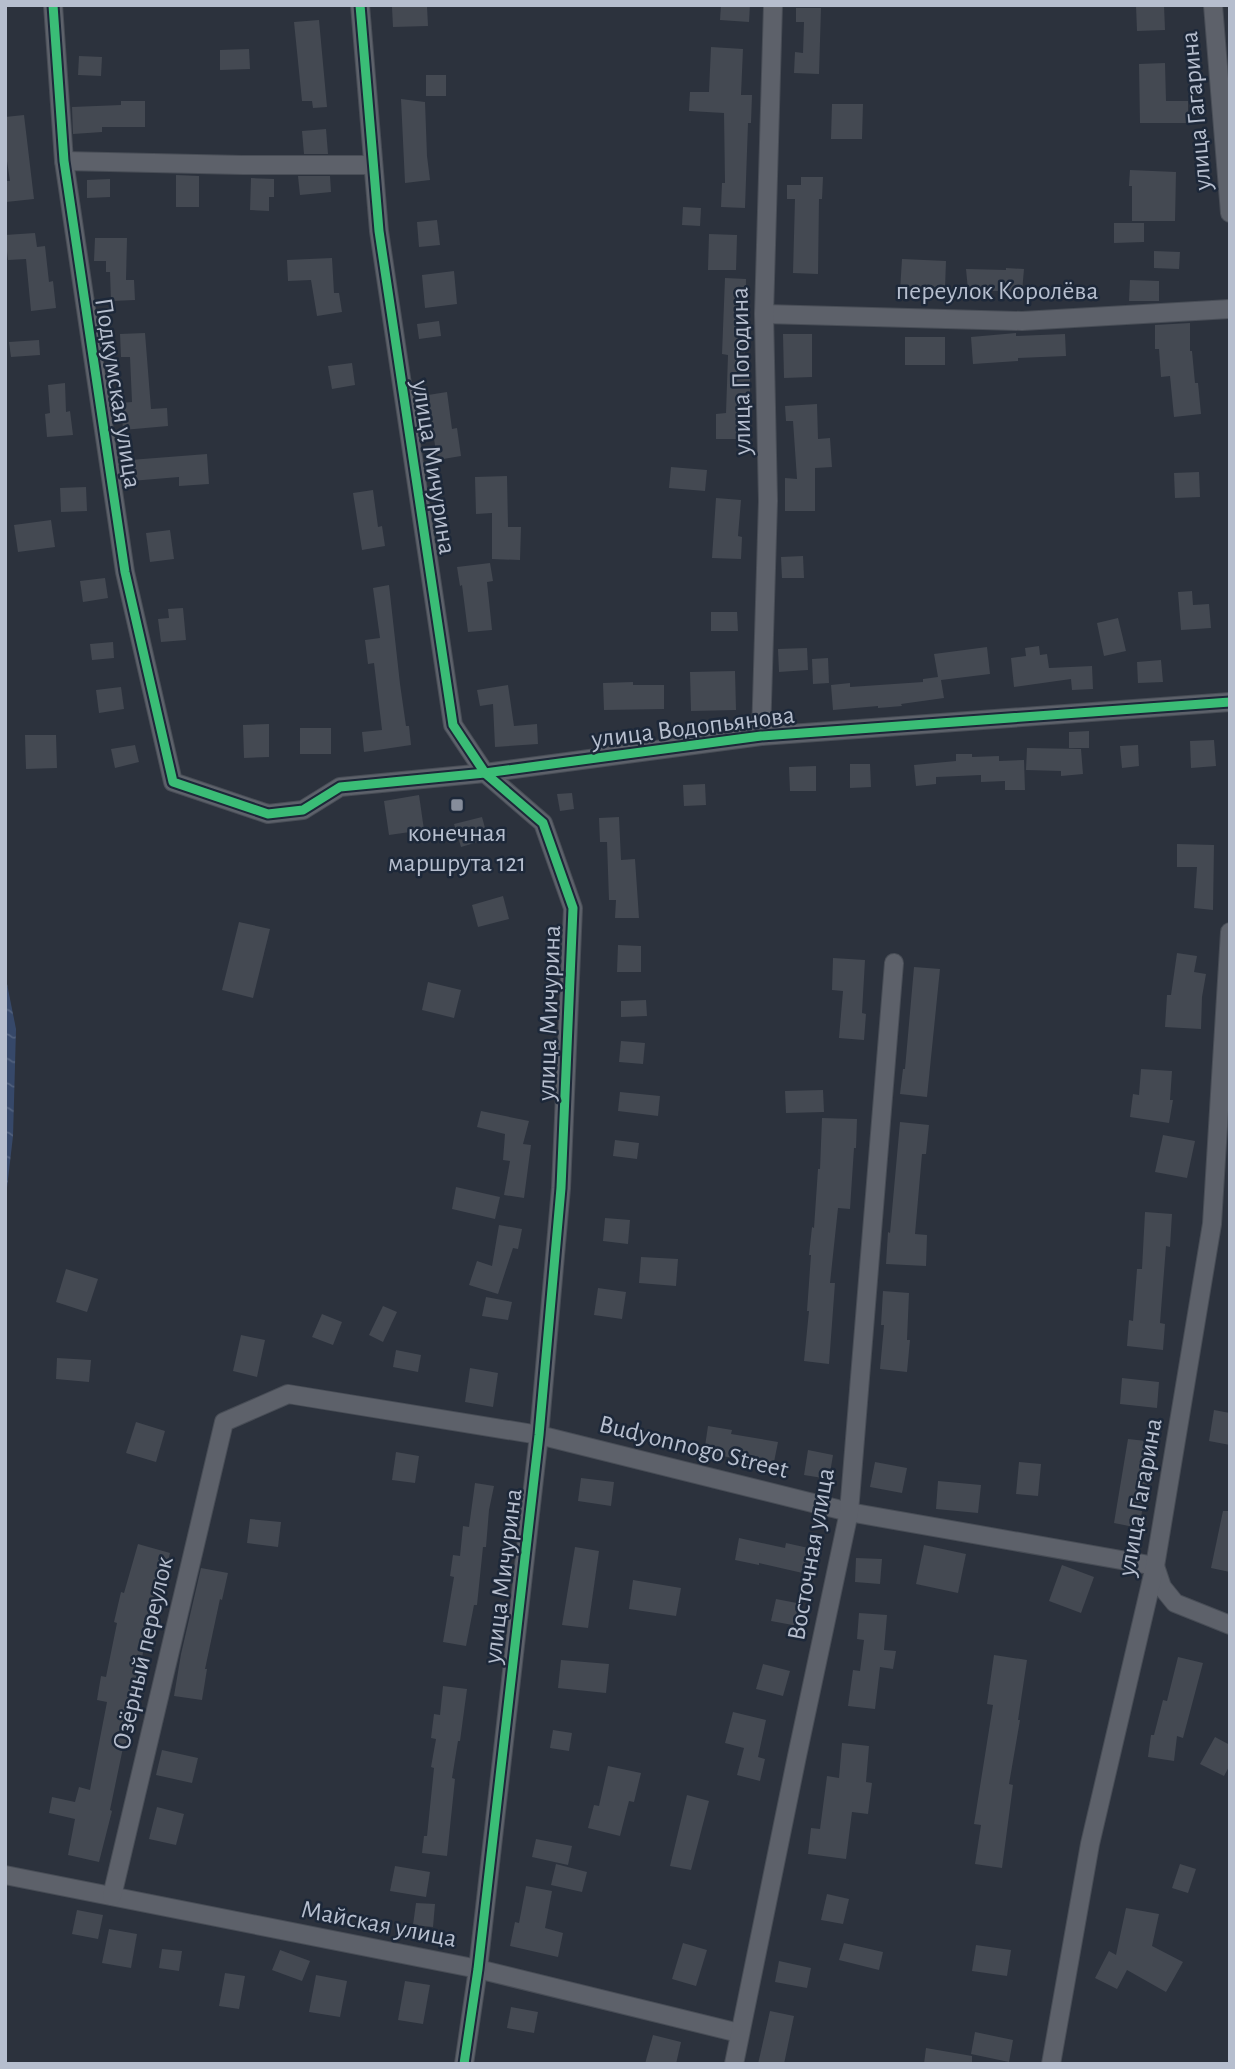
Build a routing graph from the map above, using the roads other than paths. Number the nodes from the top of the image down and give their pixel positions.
1 (53, 5) edge
2 (360, 5) edge
3 (773, 5) edge
4 (1213, 5) edge
5 (64, 161) junction
6 (373, 165) junction
7 (1230, 213) edge
8 (1230, 309) edge
9 (764, 314) junction
10 (1230, 702) edge
11 (761, 736) junction
12 (485, 773) junction
13 (173, 782) joint
14 (1230, 932) edge
15 (894, 963) dead end
16 (224, 1423) joint
17 (539, 1436) junction
18 (849, 1512) junction
19 (1154, 1566) junction
20 (1230, 1625) edge
21 (5, 1875) edge
22 (112, 1896) junction
23 (478, 1969) junction
24 (740, 2033) junction
25 (464, 2064) edge
26 (734, 2064) edge
27 (1051, 2064) edge

1 - 5 street, Подкумская улица
2 - 6 street, улица Мичурина
3 - 9 street, улица Погодина
4 - 7 street, улица Гагарина
5 - 6 street
5 - 13 street, Подкумская улица
6 - 12 street, улица Мичурина
8 - 9 street, переулок Королёва
9 - 11 street, улица Погодина
10 - 11 street, улица Водопьянова
11 - 12 street, улица Водопьянова
12 - 13 street, улица Водопьянова
12 - 17 street, улица Мичурина
14 - 19 street, улица Гагарина
15 - 18 street, Восточная улица
16 - 17 street, Budyonnogo Street
16 - 22 street, Озёрный переулок
17 - 18 street, Budyonnogo Street
17 - 23 street, улица Мичурина
18 - 19 street, Budyonnogo Street
18 - 24 street, Восточная улица
19 - 20 street
19 - 27 street, улица Гагарина
21 - 22 street, Майская улица
22 - 23 street, Майская улица
23 - 24 street, Майская улица
23 - 25 street, улица Мичурина
24 - 26 street, Восточная улица

